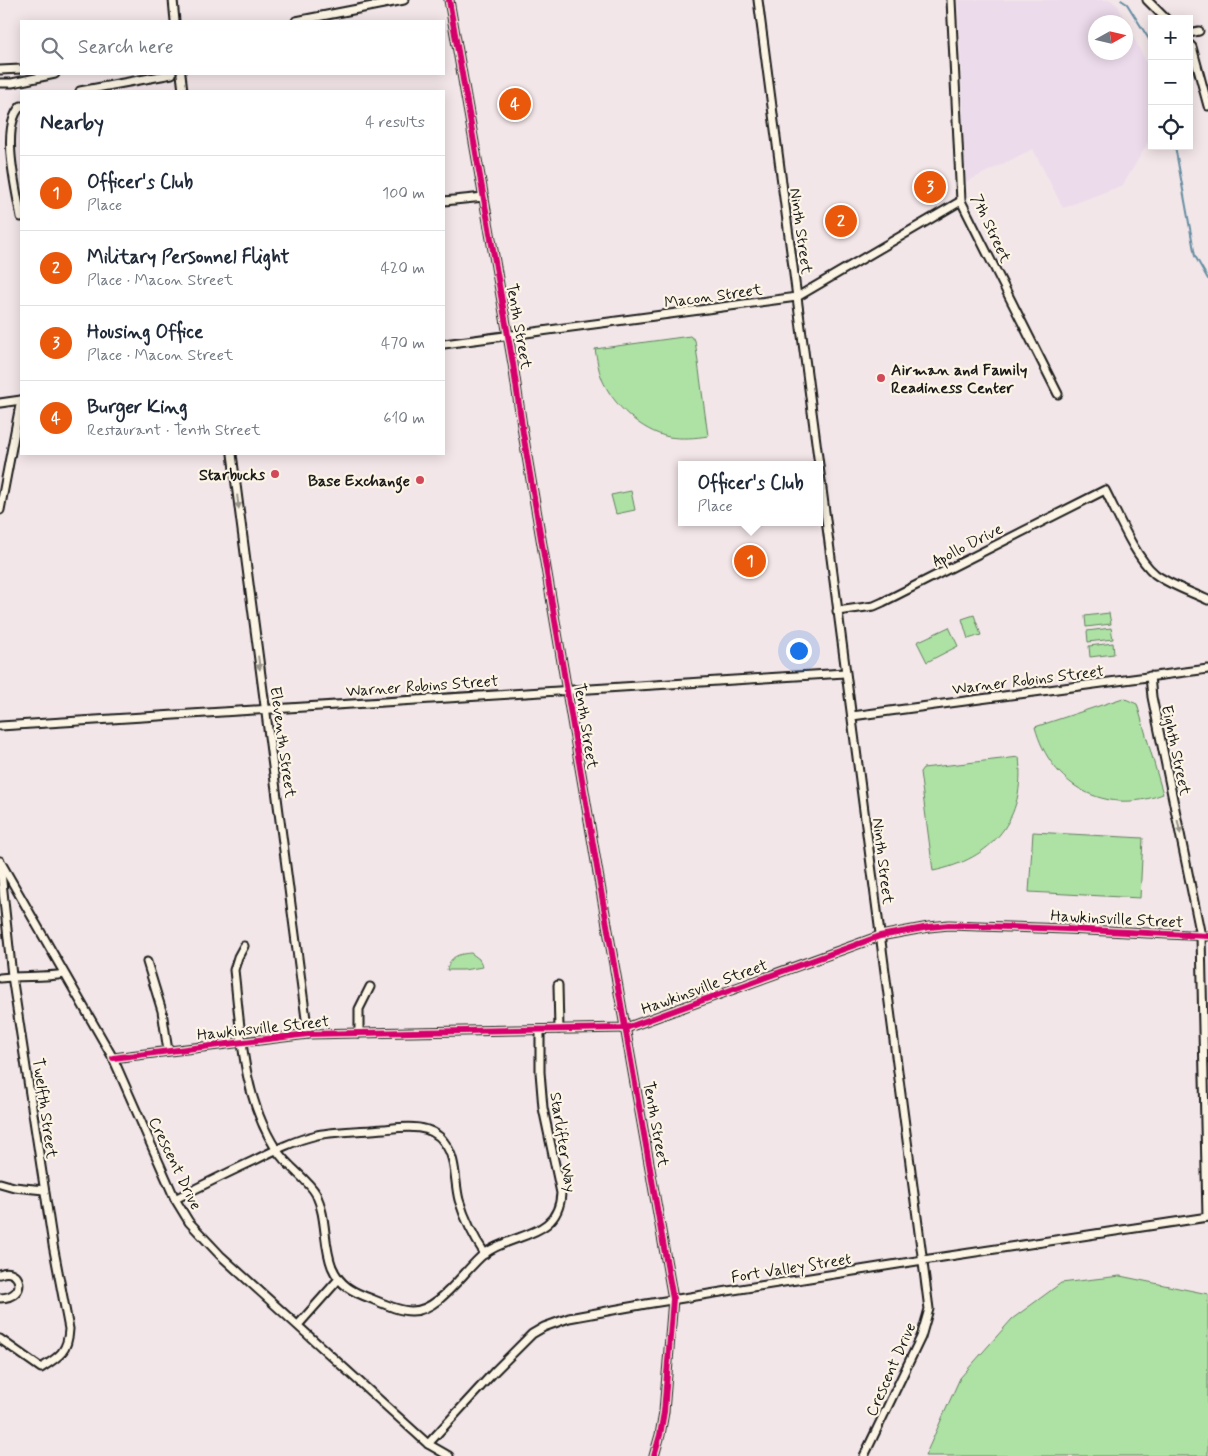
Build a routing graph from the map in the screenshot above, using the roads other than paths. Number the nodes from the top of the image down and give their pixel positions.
1 (173, 0) edge
2 (404, 0) edge
3 (449, 0) edge
4 (758, 0) edge
5 (951, 0) edge
6 (1147, 0) edge
7 (1162, 15) edge
8 (176, 20) edge
9 (301, 20) edge
10 (1199, 30) dead end
11 (1193, 32) edge
12 (1193, 51) edge
13 (20, 69) edge
14 (3, 70) edge
15 (49, 75) edge
16 (167, 75) edge
17 (181, 75) edge
18 (2, 83) edge
19 (85, 90) edge
20 (183, 90) edge
21 (1208, 106) edge
22 (20, 107) edge
23 (484, 197) junction
24 (445, 201) edge
25 (961, 201) junction
26 (20, 211) edge
27 (797, 297) junction
28 (508, 335) junction
29 (445, 344) edge
30 (1058, 394) dead end
31 (20, 400) edge
32 (0, 404) edge
33 (20, 404) edge
34 (232, 455) edge
35 (818, 461) edge
36 (823, 497) edge
37 (0, 510) edge
38 (1208, 600) edge
39 (837, 611) junction
40 (1208, 669) edge
41 (846, 672) junction
42 (1150, 676) junction
43 (567, 690) junction
44 (265, 709) junction
45 (852, 716) junction
46 (0, 726) edge
47 (0, 859) edge
48 (880, 936) junction
49 (1205, 936) edge
50 (244, 946) dead end
51 (147, 962) dead end
52 (64, 974) junction
53 (12, 976) junction
54 (0, 978) edge
55 (558, 985) dead end
56 (370, 987) dead end
57 (626, 1028) junction
58 (559, 1029) junction
59 (540, 1030) junction
60 (359, 1032) junction
61 (308, 1034) junction
62 (242, 1041) junction
63 (168, 1051) junction
64 (114, 1058) junction
65 (276, 1150) junction
66 (0, 1183) edge
67 (44, 1190) junction
68 (175, 1198) junction
69 (1208, 1217) edge
70 (485, 1254) junction
71 (923, 1260) junction
72 (0, 1274) edge
73 (338, 1280) junction
74 (0, 1298) edge
75 (673, 1299) junction
76 (298, 1325) junction
77 (0, 1339) edge
78 (428, 1444) junction
79 (449, 1456) edge
80 (654, 1456) edge
81 (864, 1456) edge

1 - 8 street
2 - 9 street
3 - 23 street, Tenth Street
4 - 27 street, Ninth Street
5 - 25 street, 7th Street
6 - 7 street
10 - 11 street
12 - 21 street
13 - 14 street
14 - 18 street
15 - 18 street
16 - 19 street
17 - 20 street
22 - 26 street
23 - 24 street
23 - 28 street, Tenth Street
25 - 27 street, Macon Street
25 - 30 street, 7th Street
27 - 28 street, Macon Street
27 - 35 street, Ninth Street
28 - 29 street, Macon Street
28 - 43 street, Tenth Street
31 - 32 street
33 - 37 street
34 -> 44 street, Eleventh Street
36 - 39 street, Ninth Street
38 - 39 street, Apollo Drive
39 - 41 street, Ninth Street
40 - 42 street, Warner Robins Street
41 - 43 street, Warner Robins Street
41 - 45 street, Ninth Street
42 - 45 street, Warner Robins Street
42 -> 49 street, Eighth Street
43 - 44 street, Warner Robins Street
43 - 57 street, Tenth Street
44 - 46 street, Warner Robins Street
44 - 61 street, Eleventh Street
45 - 48 street, Ninth Street
47 - 52 street, Crescent Drive
47 - 53 street, Twelfth Street
48 - 49 street, Hawkinsville Street
48 - 57 street, Hawkinsville Street
48 - 71 street, Ninth Street
49 - 69 street, Eighth Street
50 - 62 street
51 - 63 street
52 - 53 street
52 - 64 street, Crescent Drive
53 - 54 street
53 - 67 street, Twelfth Street
55 - 58 street
56 - 60 street
57 - 58 street, Hawkinsville Street
57 - 75 street, Tenth Street
58 - 59 street, Hawkinsville Street
59 - 60 street, Hawkinsville Street
59 - 70 street, Starlifter Way
60 - 61 street, Hawkinsville Street
61 - 62 street, Hawkinsville Street
62 - 63 street, Hawkinsville Street
62 - 65 street
63 - 64 street, Hawkinsville Street
64 - 68 street, Crescent Drive
65 - 68 street
65 - 70 street
65 - 73 street
66 - 67 street
67 - 77 street, Twelfth Street
68 - 76 street, Crescent Drive
69 - 71 street, Fort Valley Street
70 - 73 street, Starlifter Way
71 - 75 street, Fort Valley Street
71 - 81 street, Crescent Drive
72 - 74 street
73 - 76 street
75 - 78 street, Fort Valley Street
75 - 80 street, Tenth Street
76 - 78 street, Crescent Drive
78 - 79 street, Crescent Drive

